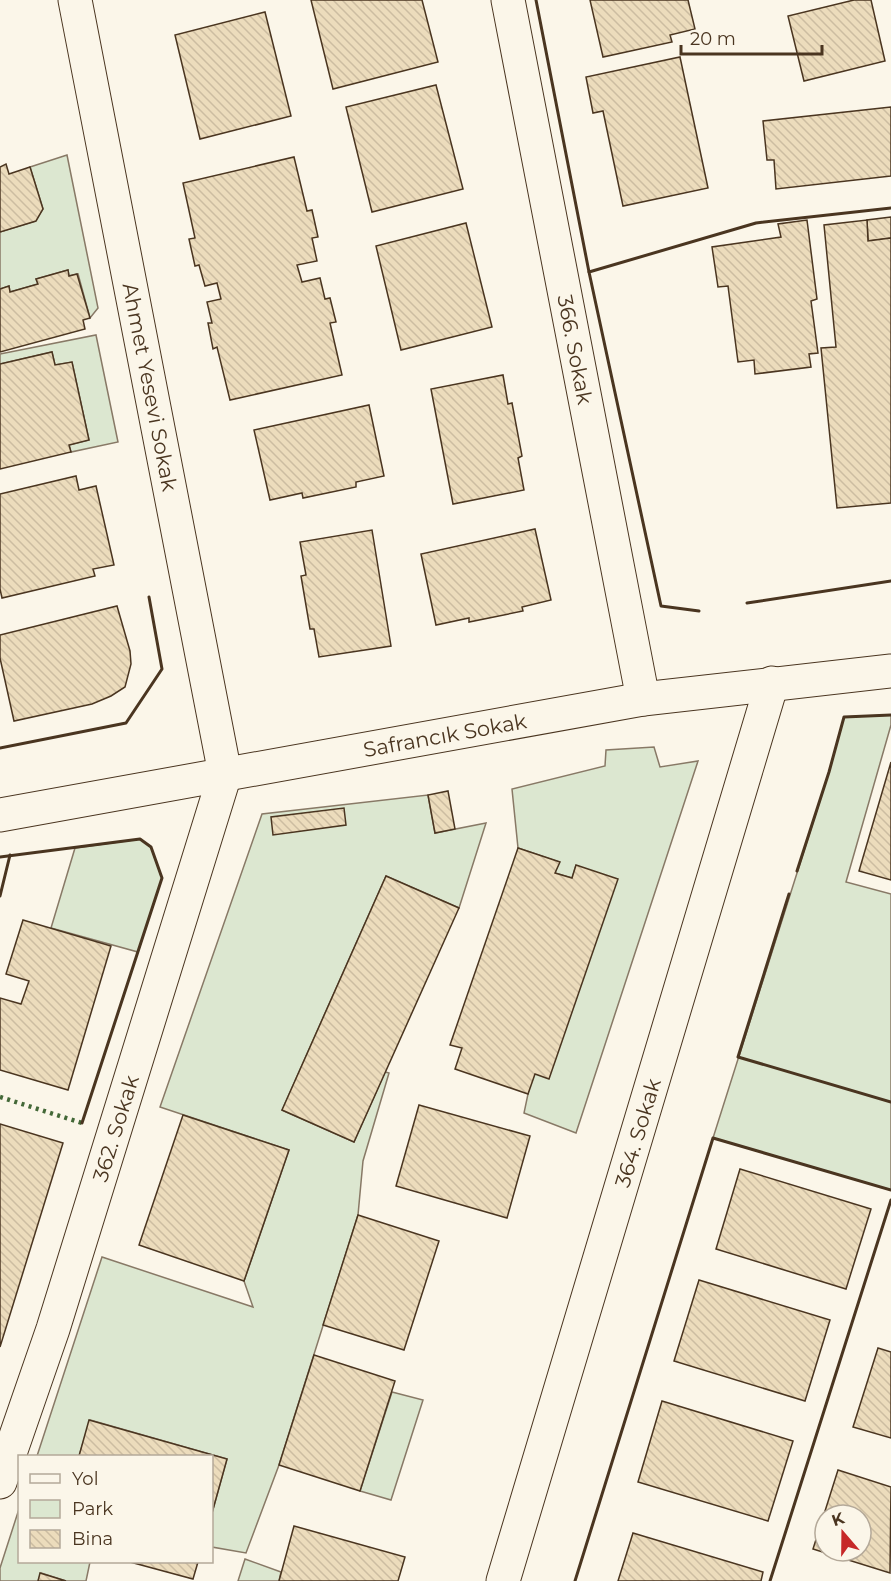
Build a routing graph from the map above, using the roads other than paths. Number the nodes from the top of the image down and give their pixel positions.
1 (75, 0) edge
2 (508, 0) edge
3 (891, 671) edge
4 (772, 683) junction
5 (643, 699) junction
6 (225, 774) junction
7 (0, 815) edge
8 (0, 1482) edge
9 (503, 1581) edge

1 - 6 street, Ahmet Yesevi Sokak
2 - 5 street, 366. Sokak
3 - 4 street, Safrancık Sokak
4 - 5 street, Safrancık Sokak
4 - 9 street, 364. Sokak
5 - 6 street, Safrancık Sokak
6 - 7 street, Safrancık Sokak
6 - 8 street, 362. Sokak

